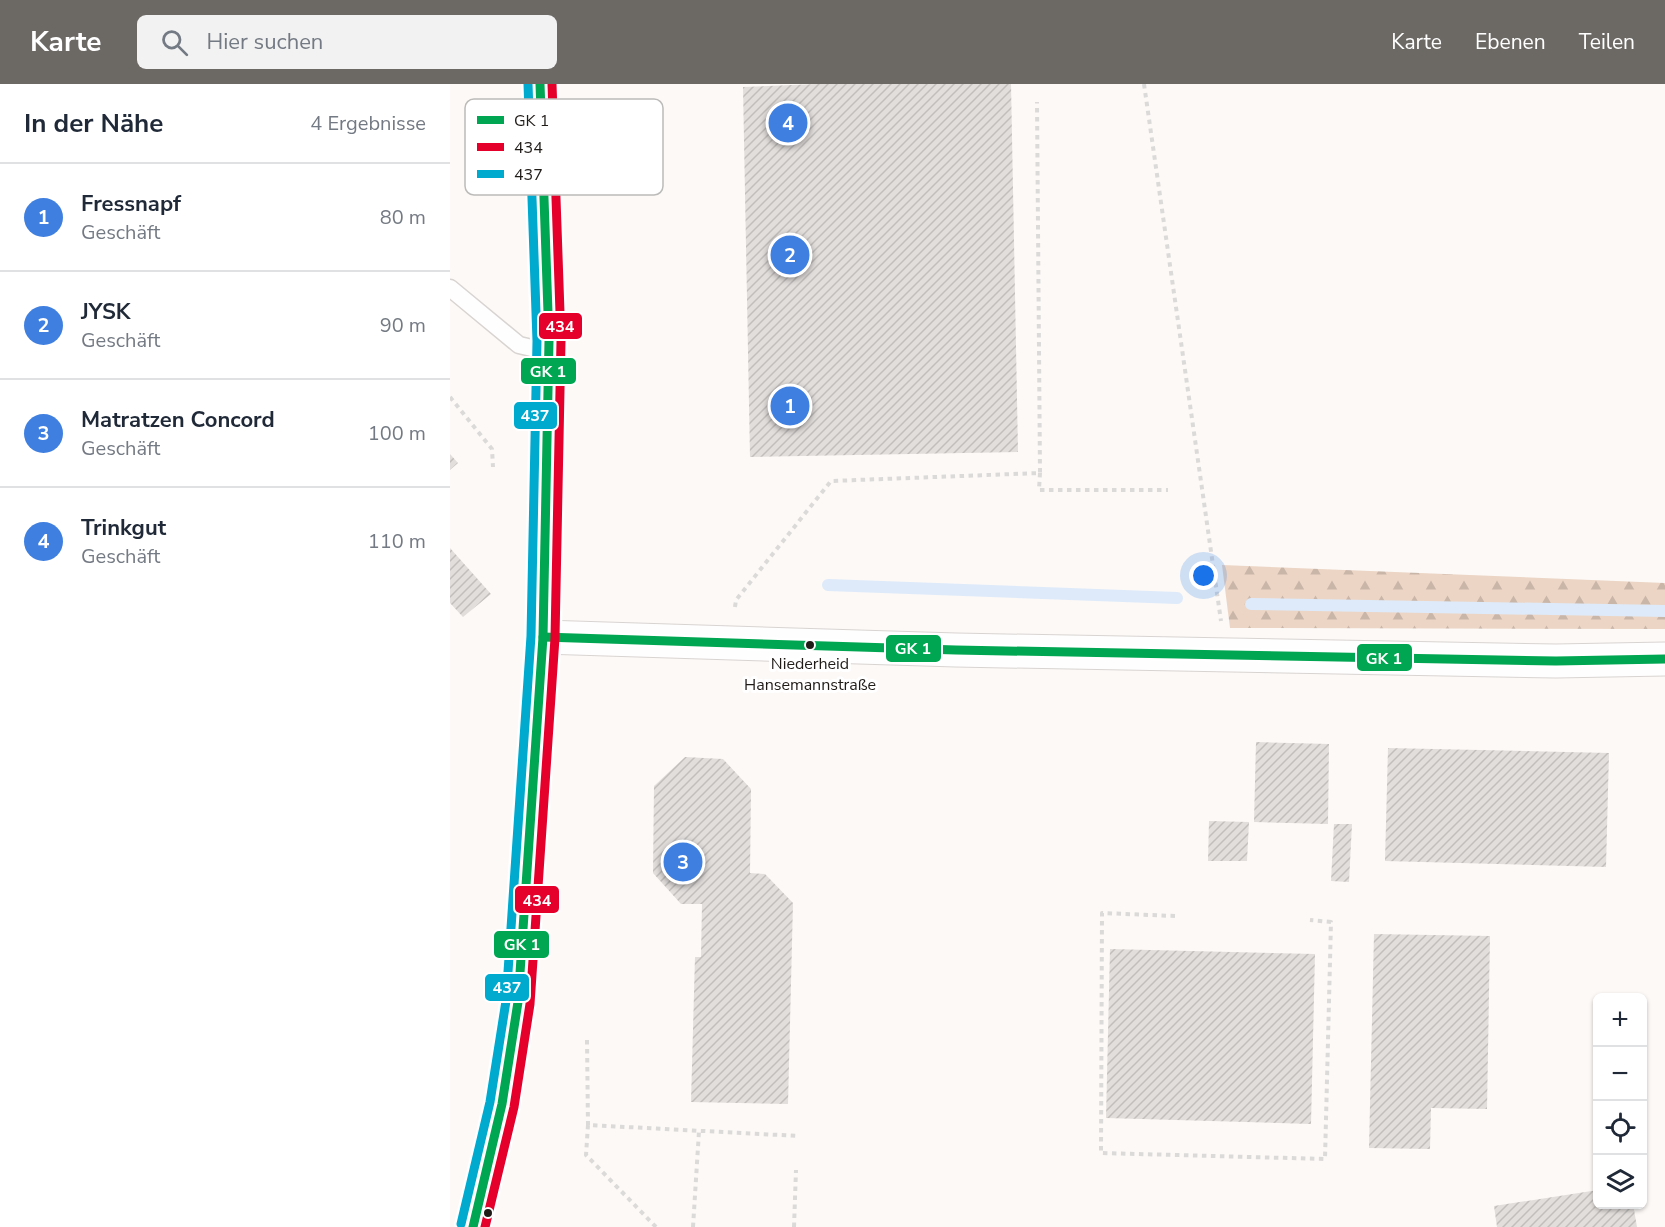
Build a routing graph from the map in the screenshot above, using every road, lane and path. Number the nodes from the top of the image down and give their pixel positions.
1 (540, 84) edge
2 (1144, 84) edge
3 (541, 99) edge
4 (1037, 102) dead end
5 (544, 195) edge
6 (450, 288) edge
7 (549, 352) junction
8 (450, 397) edge
9 (493, 467) dead end
10 (1040, 473) junction
11 (1168, 490) dead end
12 (543, 637) junction
13 (732, 643) junction
14 (1226, 655) junction
15 (1665, 659) edge
16 (1175, 916) dead end
17 (1310, 920) dead end
18 (587, 1040) dead end
19 (588, 1125) junction
20 (699, 1131) junction
21 (799, 1136) dead end
22 (796, 1170) dead end
23 (473, 1227) edge
24 (656, 1227) edge
25 (693, 1227) edge
26 (794, 1227) edge

1 - 3 street
2 - 14 path
4 - 10 path
5 - 7 street
6 - 7 lane
7 - 12 street
8 - 9 path
10 - 11 path
10 - 13 path
12 - 13 street
12 - 23 street
13 - 14 street
14 - 15 street
16 - 17 path
18 - 19 path
19 - 20 path
19 - 24 path
20 - 21 path
20 - 25 path
22 - 26 path

